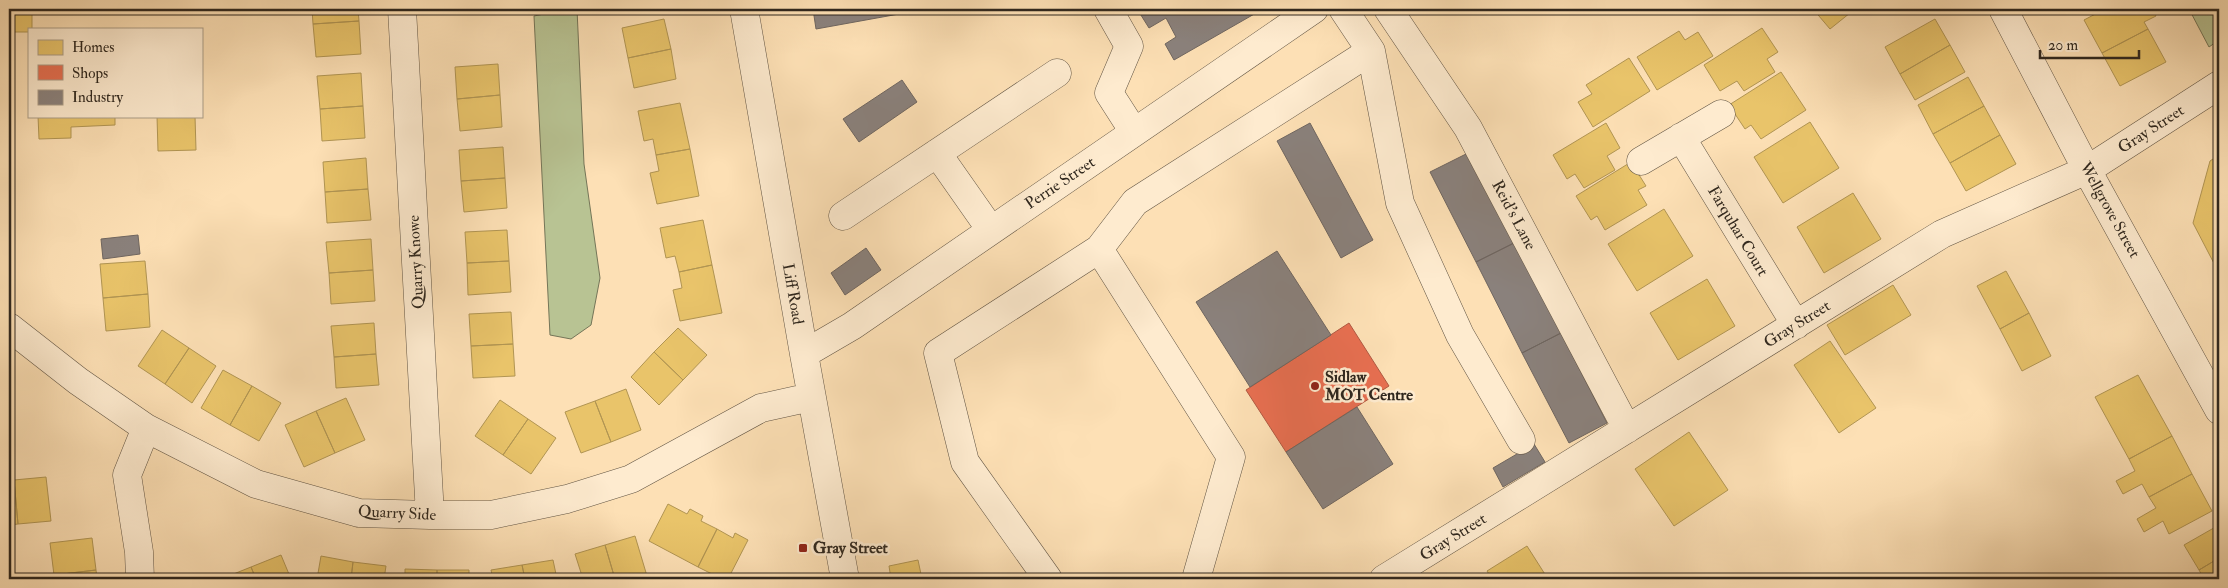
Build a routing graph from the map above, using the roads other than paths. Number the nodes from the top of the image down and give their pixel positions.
1 (744, 9) edge
2 (1108, 9) edge
3 (1314, 9) edge
4 (1343, 9) edge
5 (1388, 9) edge
6 (2003, 9) edge
7 (407, 10) edge
8 (1371, 51) junction
9 (1057, 74) dead end
10 (2219, 85) edge
11 (1721, 114) dead end
12 (1134, 132) junction
13 (1681, 137) junction
14 (938, 153) junction
15 (1641, 161) dead end
16 (2087, 170) junction
17 (843, 216) dead end
18 (991, 230) junction
19 (1099, 249) junction
20 (1796, 325) junction
21 (9, 327) edge
22 (804, 354) junction
23 (811, 397) junction
24 (2219, 410) edge
25 (146, 428) junction
26 (1627, 429) junction
27 (1521, 440) dead end
28 (430, 516) junction
29 (140, 579) edge
30 (845, 579) edge
31 (1048, 579) edge
32 (1196, 579) edge
33 (1384, 579) edge

1 - 22 street, Liff Road
2 - 12 street
3 - 12 street, Perrie Street
4 - 8 street
5 - 26 street, Reid's Lane
6 - 16 street, Wellgrove Street
7 - 28 street, Quarry Knowe
8 - 19 street
8 - 27 street
9 - 14 street
10 - 16 street, Gray Street
11 - 13 street
12 - 18 street, Perrie Street
13 - 15 street
13 - 20 street, Farquhar Court
14 - 17 street
14 - 18 street
16 - 20 street, Gray Street
16 - 24 street, Wellgrove Street
18 - 22 street, Perrie Street
19 - 31 street
19 - 32 street
20 - 26 street, Gray Street
21 - 25 street, Quarry Side
22 - 23 street, Liff Road
23 - 28 street, Quarry Side
23 - 30 street, Liff Road
25 - 28 street, Quarry Side
25 - 29 street
26 - 33 street, Gray Street

